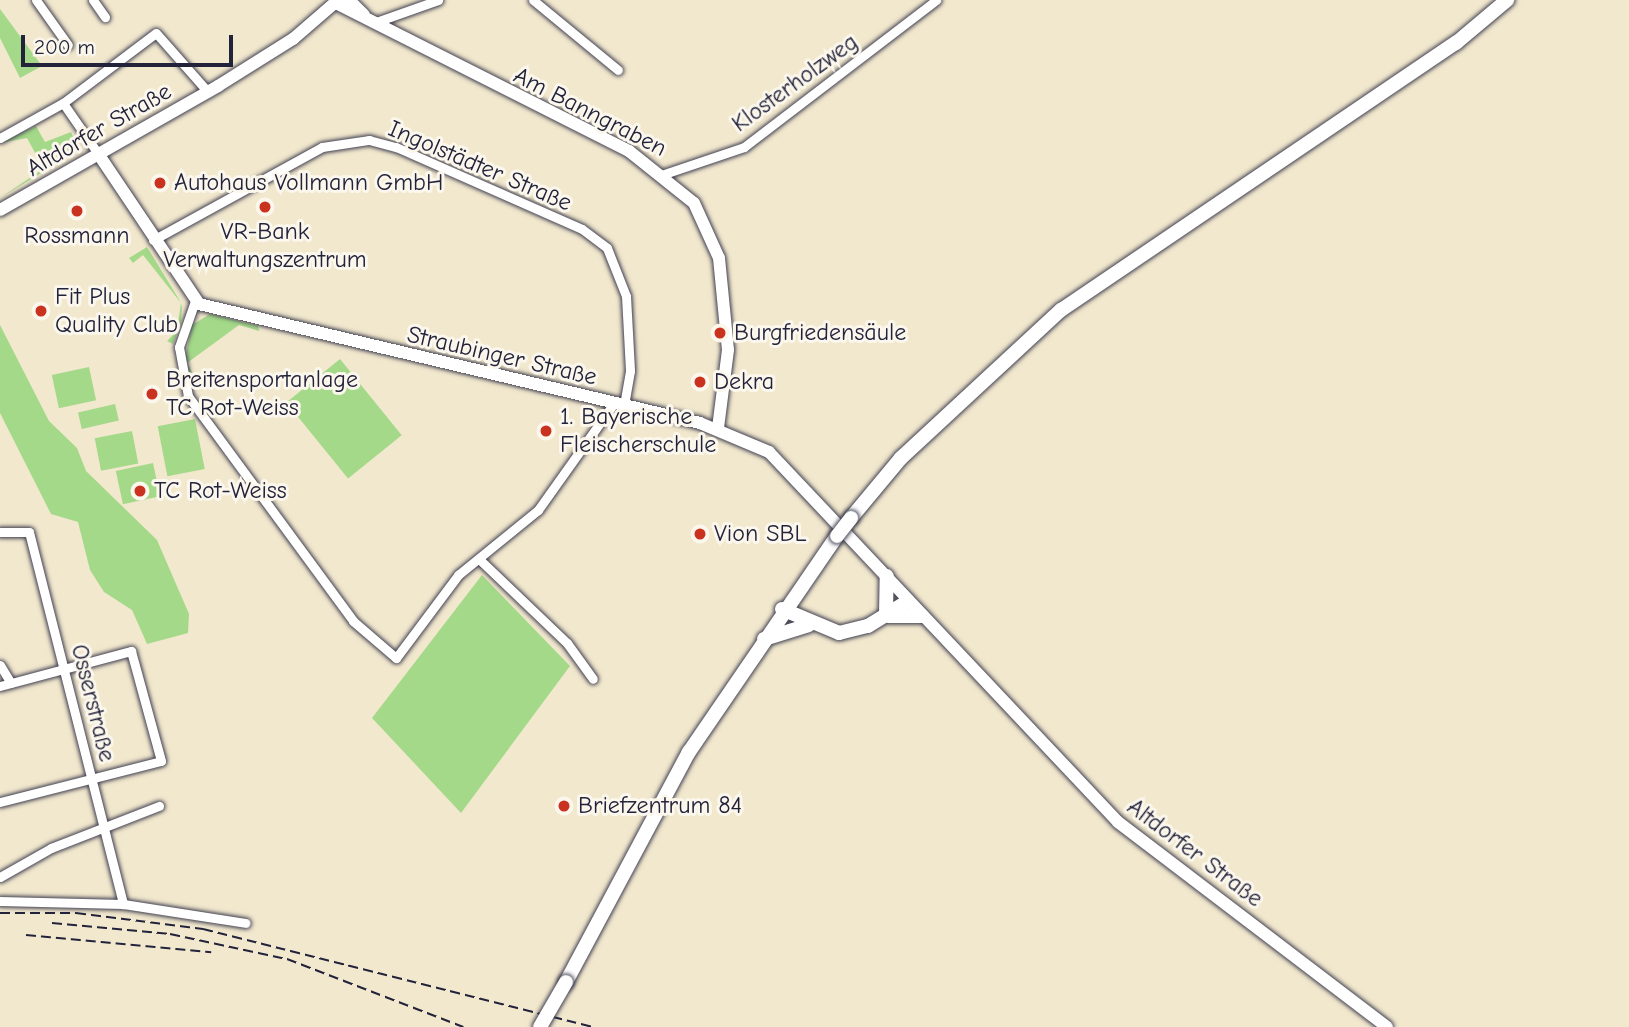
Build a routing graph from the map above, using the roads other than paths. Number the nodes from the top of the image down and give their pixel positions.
1 (36, 0) edge
2 (93, 0) edge
3 (438, 0) edge
4 (533, 0) edge
5 (936, 0) edge
6 (1507, 0) edge
7 (342, 4) edge
8 (105, 17) dead end
9 (323, 18) joint
10 (372, 20) junction
11 (68, 45) dead end
12 (618, 70) dead end
13 (213, 89) junction
14 (63, 103) junction
15 (0, 138) edge
16 (99, 155) junction
17 (664, 174) junction
18 (0, 210) edge
19 (153, 240) junction
20 (195, 301) junction
21 (619, 404) junction
22 (718, 428) junction
23 (5, 531) edge
24 (480, 559) junction
25 (887, 576) junction
26 (908, 601) junction
27 (782, 609) junction
28 (886, 615) junction
29 (922, 616) junction
30 (809, 625) junction
31 (762, 641) junction
32 (0, 665) edge
33 (65, 669) junction
34 (593, 679) dead end
35 (11, 683) junction
36 (0, 686) edge
37 (92, 779) junction
38 (0, 802) edge
39 (159, 806) dead end
40 (105, 828) junction
41 (0, 877) edge
42 (0, 901) edge
43 (123, 904) junction
44 (246, 923) dead end
45 (541, 1027) edge
46 (1387, 1027) edge

1 - 11 street
2 - 8 street
3 - 10 street
4 - 12 street
5 - 17 street, Klosterholzweg
6 - 27 main road, bridge
7 - 9 main road, Am Banngraben
7 - 10 main road, Am Banngraben
9 - 13 main road, Altdorfer Straße
10 - 17 main road, Am Banngraben
13 - 14 street
13 - 16 main road, Altdorfer Straße
14 - 15 street
14 - 16 street
16 - 18 main road, Altdorfer Straße
16 - 19 main road
17 - 22 main road, Am Banngraben
19 - 20 main road
19 - 21 street, Ingolstädter Straße
20 - 21 main road, Straubinger Straße
20 - 24 street
21 - 22 main road, Straubinger Straße
21 - 24 street
22 - 25 main road, Straubinger Straße
23 - 33 street, Osserstraße
24 - 34 street
25 - 26 main road, Straubinger Straße
25 - 28 main road
26 - 28 main road
26 - 29 main road, Altdorfer Straße
27 - 30 main road
27 - 31 main road
28 - 29 main road
28 - 30 main road
29 - 46 main road, Altdorfer Straße
30 - 31 main road
31 - 45 main road, bridge
32 - 35 street
33 - 35 street
33 - 37 street, Osserstraße
33 - 37 street
35 - 36 street
37 - 38 street
37 - 40 street, Osserstraße
39 - 40 street
40 - 41 street
40 - 43 street, Osserstraße
42 - 43 street
43 - 44 street

